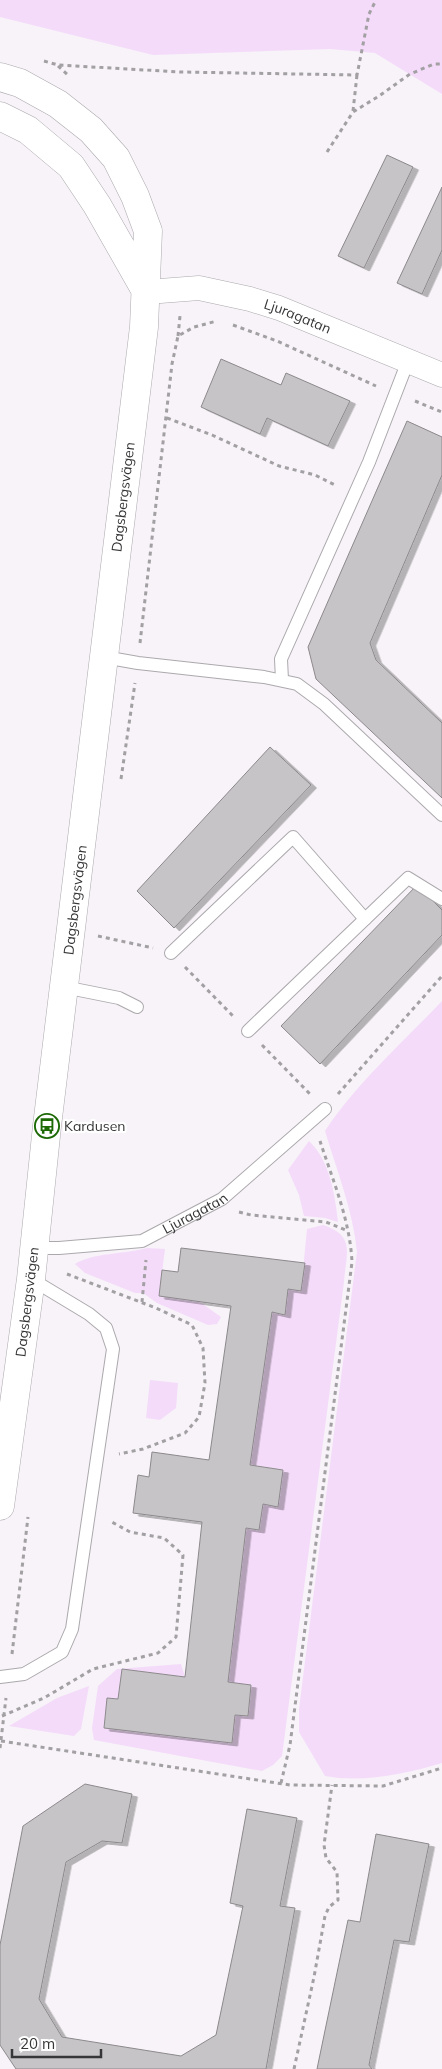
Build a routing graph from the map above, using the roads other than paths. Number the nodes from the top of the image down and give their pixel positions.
1 (0, 77) edge
2 (0, 116) edge
3 (147, 292) junction
4 (408, 361) junction
5 (442, 375) edge
6 (104, 657) junction
7 (282, 680) junction
8 (442, 815) edge
9 (442, 899) edge
10 (365, 919) junction
11 (171, 952) dead end
12 (64, 987) junction
13 (137, 1007) dead end
14 (248, 1030) dead end
15 (325, 1109) dead end
16 (34, 1248) junction
17 (31, 1279) junction
18 (5, 1424) edge
19 (0, 1506) edge
20 (0, 1677) edge

1 - 3 street, Dagsbergsvägen
2 - 3 street
3 - 4 street, Ljuragatan
3 - 6 street, Dagsbergsvägen
4 - 5 street, Ljuragatan
4 - 7 lane
6 - 7 lane
6 - 12 street, Dagsbergsvägen
7 - 8 lane
9 - 10 lane
10 - 11 lane
10 - 14 lane
12 - 13 lane
12 - 16 street, Dagsbergsvägen
15 - 16 lane, Ljuragatan
16 - 17 street, Dagsbergsvägen
17 - 18 street, Dagsbergsvägen
17 - 20 lane
18 - 19 street, Dagsbergsvägen

